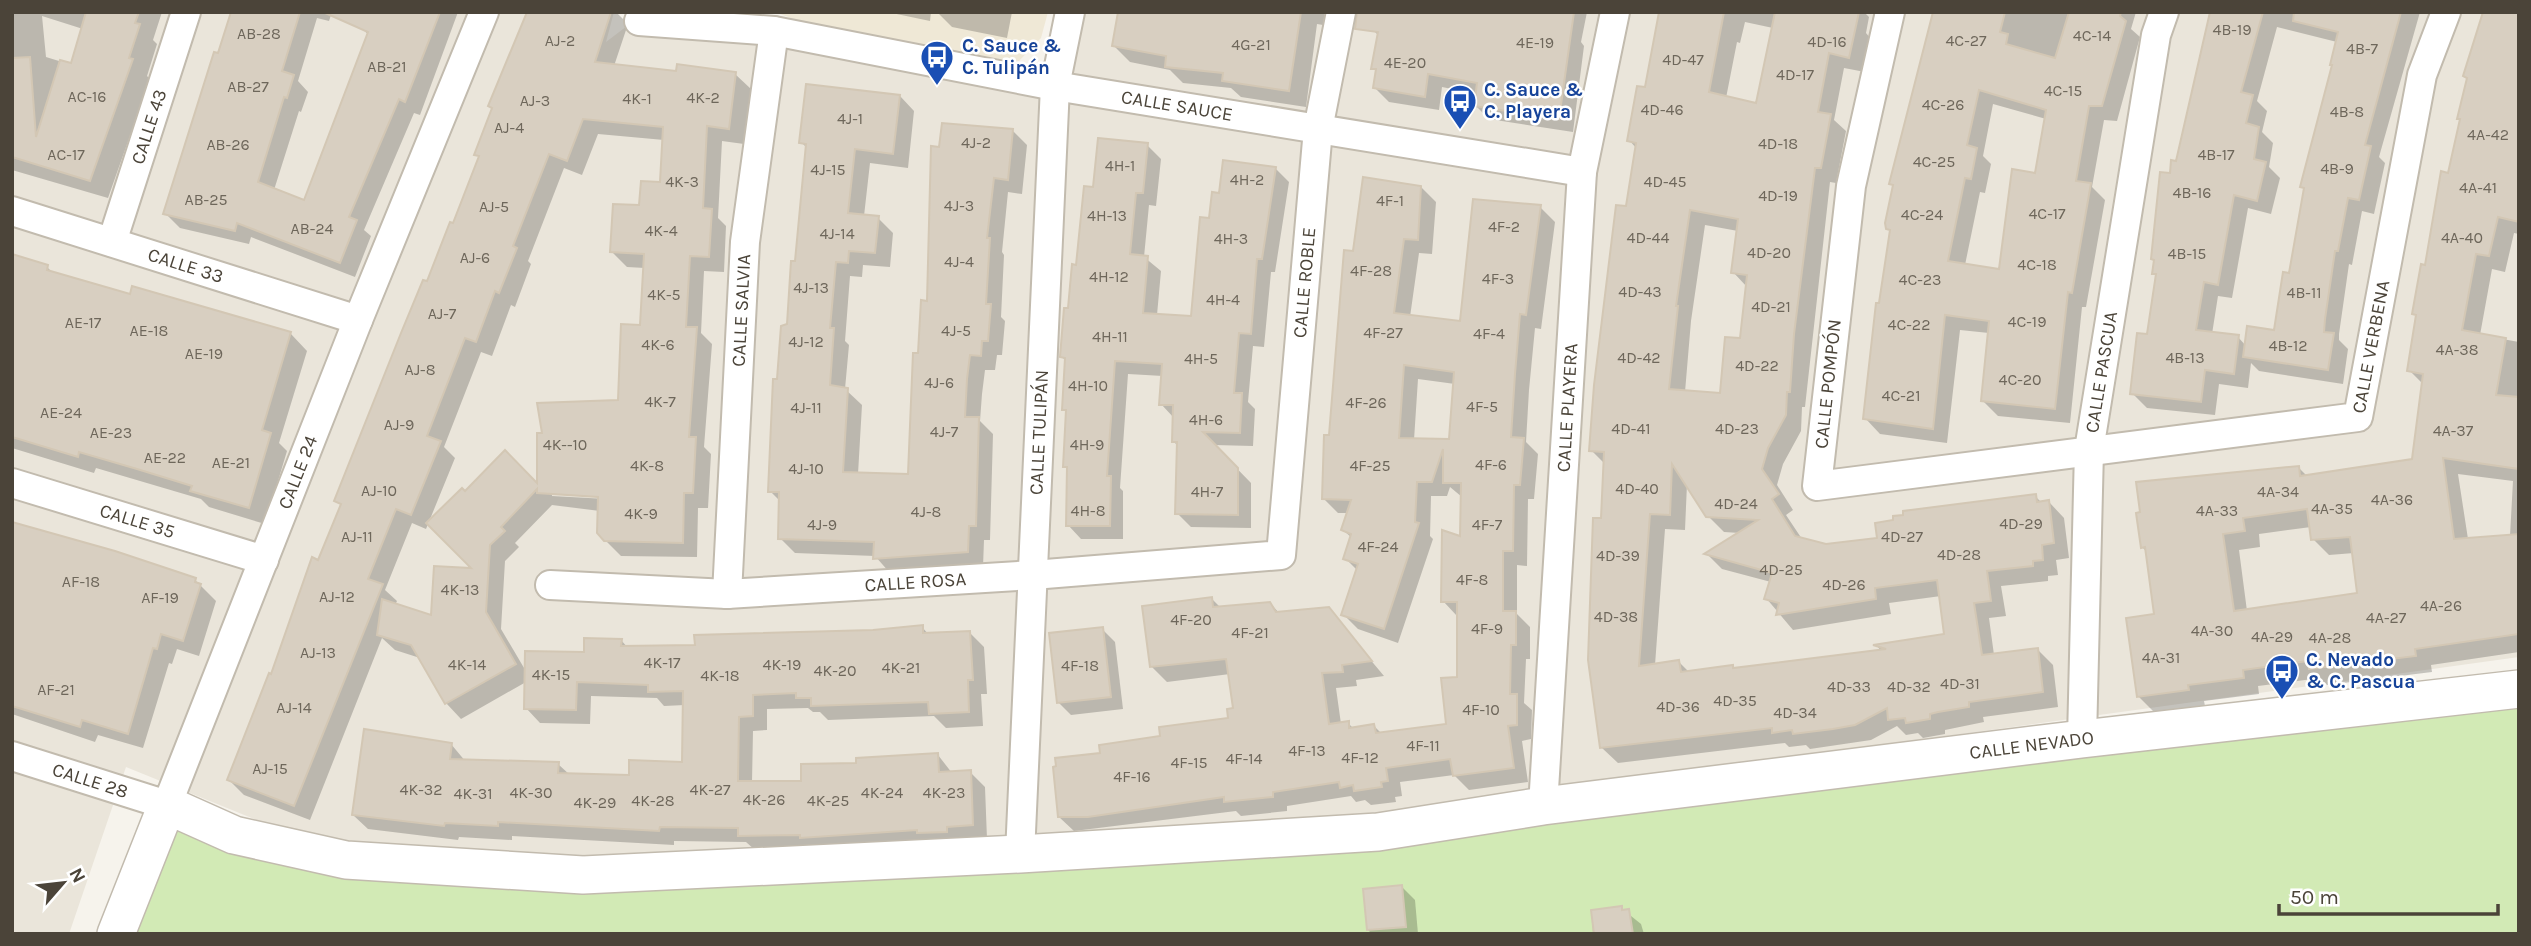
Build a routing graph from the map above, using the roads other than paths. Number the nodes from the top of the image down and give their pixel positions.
1 (186, 12) edge
2 (484, 12) edge
3 (643, 12) edge
4 (750, 12) edge
5 (1070, 12) edge
6 (1341, 12) edge
7 (1615, 12) edge
8 (1890, 12) edge
9 (2164, 12) edge
10 (2446, 12) edge
11 (775, 31) junction
12 (1055, 86) junction
13 (1318, 129) junction
14 (1582, 172) junction
15 (12, 211) edge
16 (112, 242) junction
17 (358, 320) junction
18 (2089, 450) junction
19 (12, 483) edge
20 (1281, 555) joint
21 (264, 560) junction
22 (1033, 575) junction
23 (550, 584) dead end
24 (727, 594) junction
25 (2519, 689) edge
26 (2082, 738) junction
27 (12, 756) edge
28 (167, 805) junction
29 (1543, 806) junction
30 (1020, 854) junction
31 (116, 934) edge

1 - 16 street, CALLE 43
2 - 17 street, CALLE 24
3 - 11 street, CALLE SAUCE
4 - 11 street
5 - 12 street, CALLE TULIPÁN
6 - 13 street, CALLE ROBLE
7 - 14 street, CALLE PLAYERA
8 - 18 street, CALLE POMPÓN
9 - 18 street, CALLE PASCUA
10 - 18 street, CALLE VERBENA
11 - 12 street, CALLE SAUCE
11 - 24 street, CALLE SALVIA
12 - 13 street, CALLE SAUCE
12 - 22 street, CALLE TULIPÁN
13 - 14 street, CALLE SAUCE
13 - 20 street, CALLE ROBLE
14 - 29 street, CALLE PLAYERA
15 - 16 street, CALLE 33
16 - 17 street, CALLE 33
17 - 21 street, CALLE 24
18 - 26 street, CALLE PASCUA
19 - 21 street, CALLE 35
20 - 22 street, CALLE ROSA
21 - 28 street, CALLE 24
22 - 24 street, CALLE ROSA
22 - 30 street, CALLE TULIPÁN
23 - 24 street, CALLE ROSA
25 - 26 street, CALLE NEVADO
26 - 29 street, CALLE NEVADO
27 - 28 street, CALLE 28
28 - 30 street, CALLE NEVADO
28 - 31 street, CALLE 24
29 - 30 street, CALLE NEVADO

